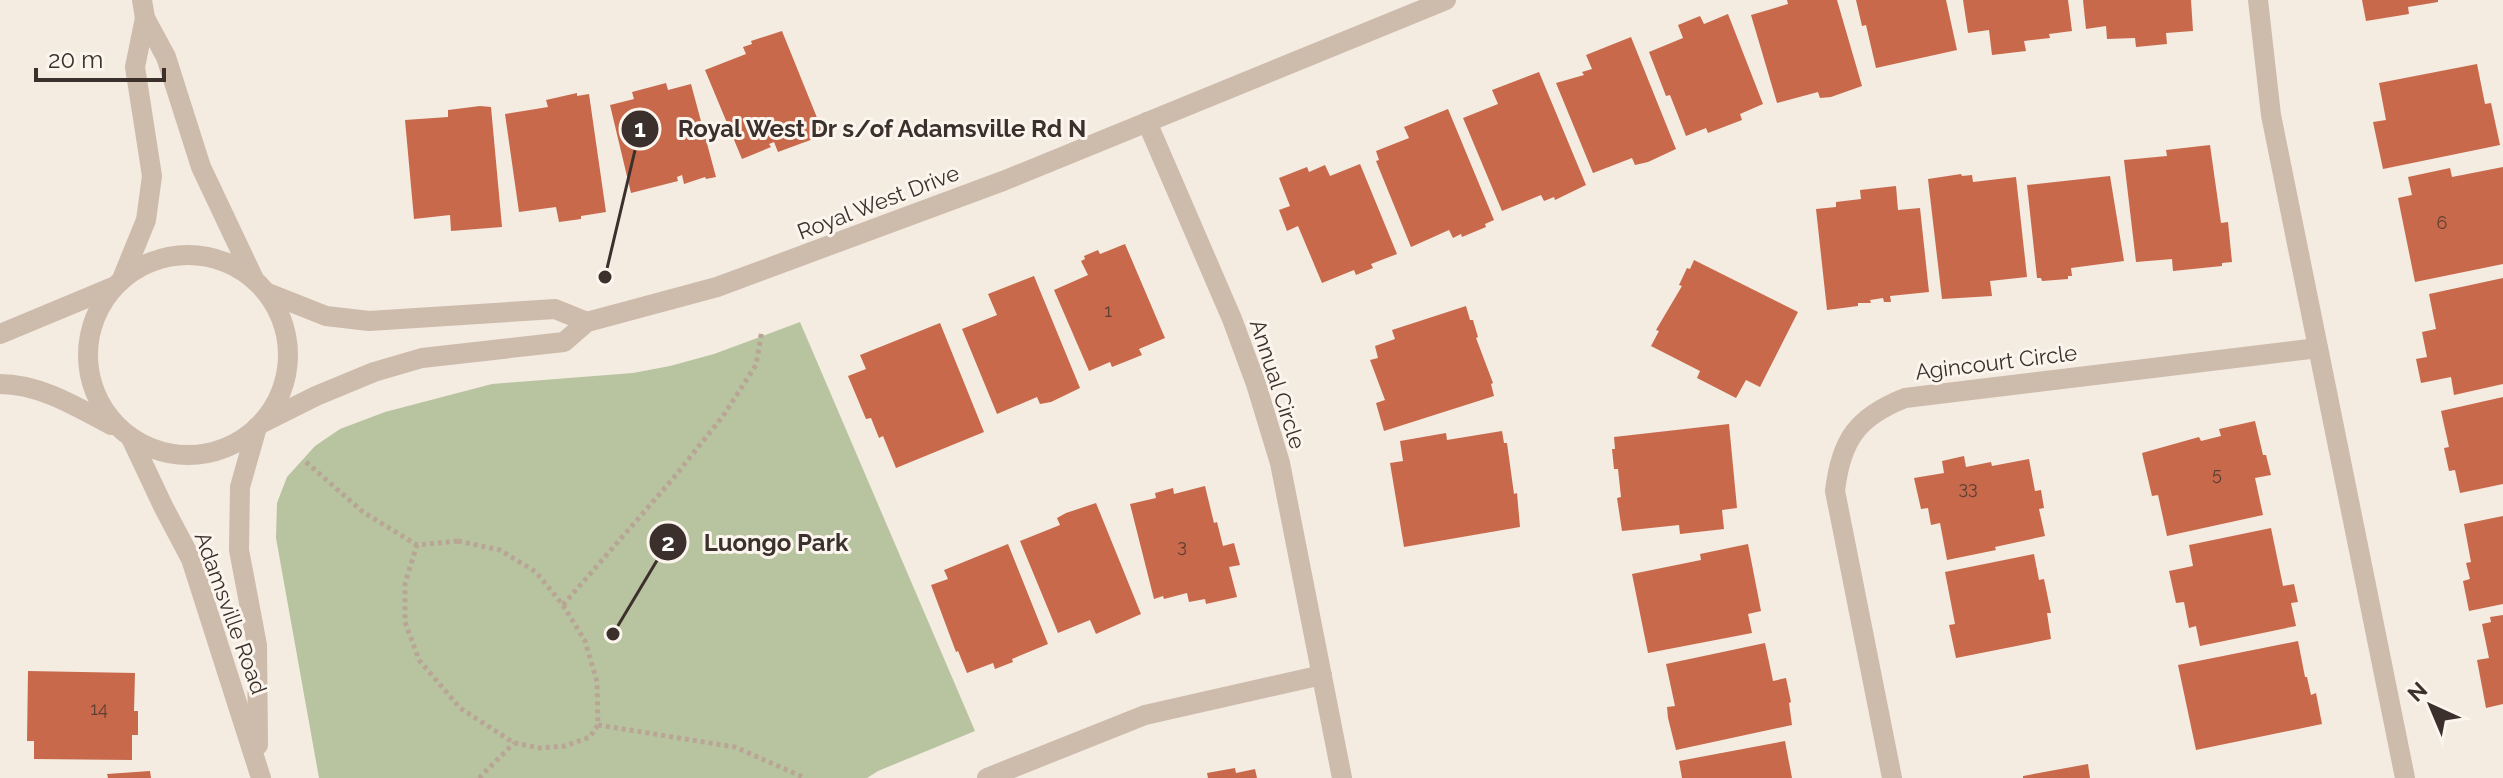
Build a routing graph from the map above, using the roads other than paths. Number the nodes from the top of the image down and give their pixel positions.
1 (1446, 0) edge
2 (2258, 0) edge
3 (144, 9) edge
4 (1147, 122) junction
5 (117, 284) junction
6 (262, 287) junction
7 (587, 322) junction
8 (0, 334) edge
9 (2318, 348) junction
10 (0, 384) edge
11 (260, 425) junction
12 (126, 434) junction
13 (1322, 675) junction
14 (260, 772) edge
15 (987, 778) edge
16 (1342, 778) edge
17 (1892, 778) edge
18 (2405, 778) edge

1 - 4 street, Royal West Drive
2 - 9 street
3 - 5 street
3 - 6 street
4 - 7 street, Royal West Drive
4 - 13 street, Annual Circle
5 - 6 street
5 - 8 street
5 - 12 street
6 - 7 street
6 - 11 street
7 - 11 street, Royal West Drive
9 - 17 street, Agincourt Circle
9 - 18 street
10 - 12 street
11 - 12 street
11 - 14 street, Adamsville Road
12 - 14 street, Adamsville Road
13 - 15 street
13 - 16 street, Annual Circle

